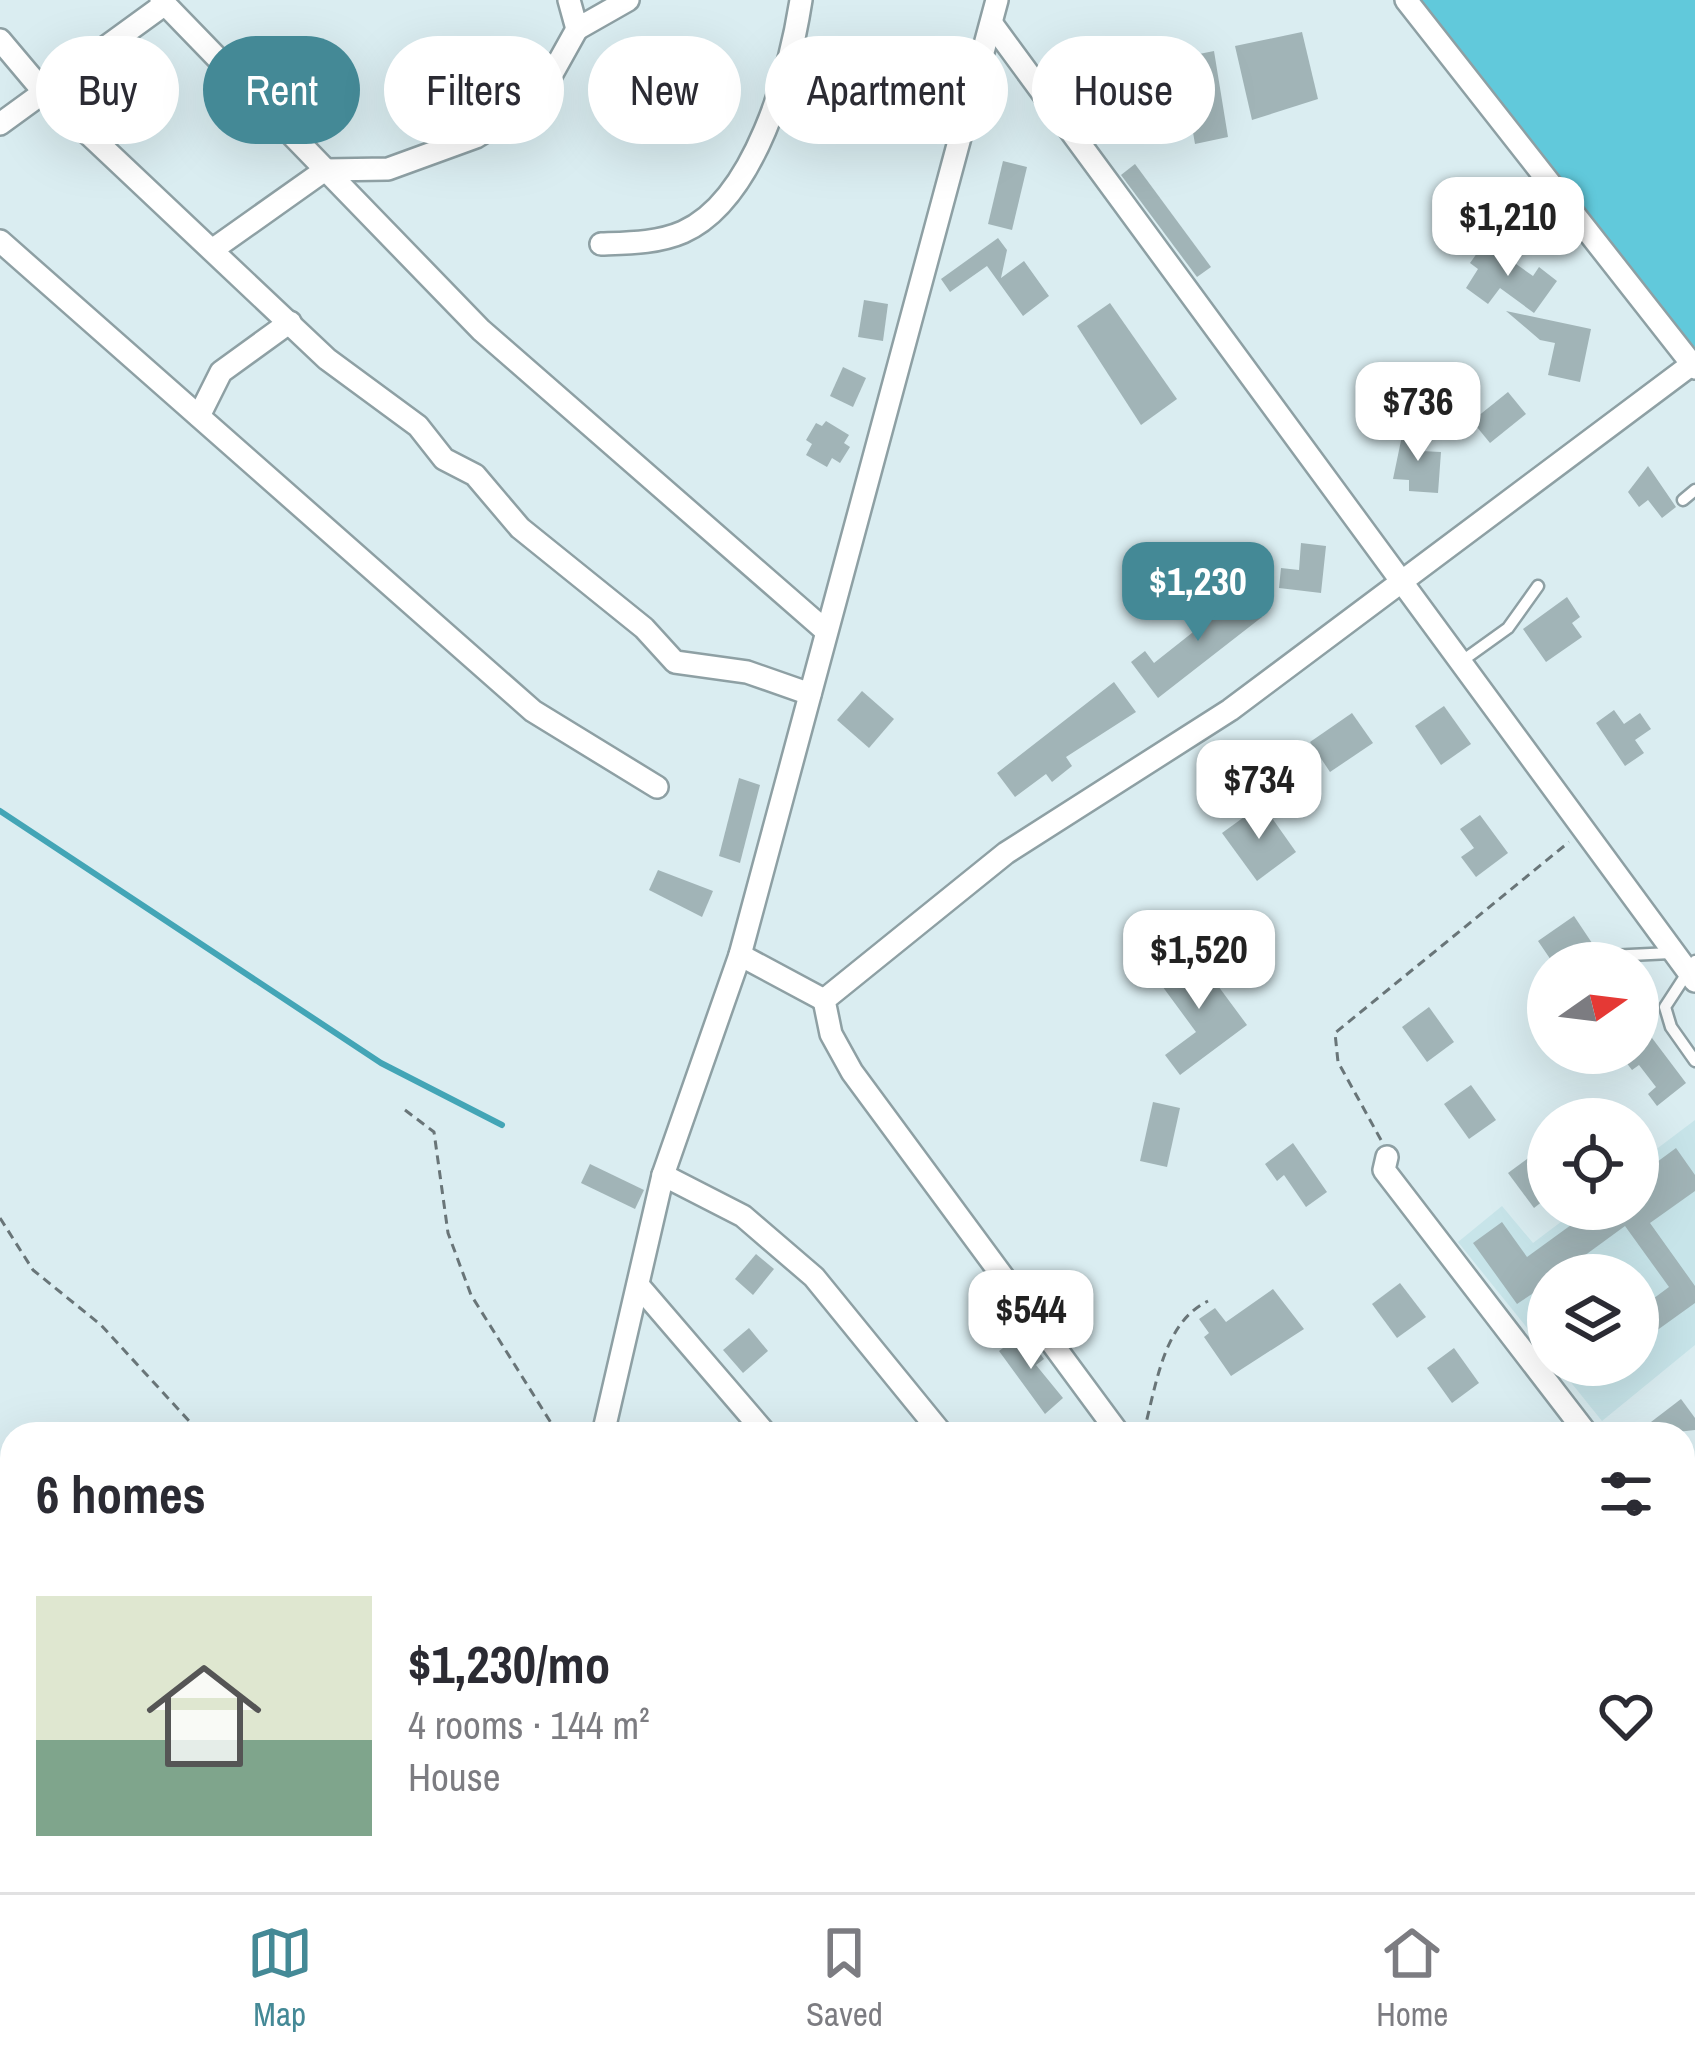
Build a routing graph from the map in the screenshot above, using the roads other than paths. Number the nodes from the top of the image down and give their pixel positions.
1 (568, 0) edge
2 (628, 0) edge
3 (801, 0) edge
4 (997, 0) edge
5 (1406, 0) edge
6 (163, 2) edge
7 (992, 24) junction
8 (577, 28) junction
9 (118, 36) edge
10 (0, 40) edge
11 (36, 82) edge
12 (36, 97) edge
13 (0, 124) edge
14 (100, 144) edge
15 (325, 170) junction
16 (0, 241) edge
17 (601, 244) dead end
18 (212, 250) junction
19 (290, 322) junction
20 (1694, 365) edge
21 (200, 416) junction
22 (1695, 490) edge
23 (1683, 500) dead end
24 (1406, 583) junction
25 (1538, 586) dead end
26 (826, 632) junction
27 (1462, 661) junction
28 (810, 694) junction
29 (658, 787) dead end
30 (740, 955) junction
31 (1688, 966) edge
32 (824, 1000) junction
33 (1695, 1061) edge
34 (1387, 1157) road end
35 (663, 1174) junction
36 (638, 1285) junction
37 (606, 1422) edge
38 (755, 1422) edge
39 (932, 1422) edge
40 (1109, 1422) edge
41 (1579, 1422) edge

1 - 8 street
2 - 8 street
3 - 17 street
4 - 7 street
5 - 20 street
6 - 9 street
6 - 15 street
7 - 24 street
7 - 26 street
8 - 15 street
10 - 11 street
12 - 13 street
14 - 18 street
15 - 18 street
15 - 26 street
16 - 21 street
18 - 19 street
19 - 21 street
19 - 28 street
20 - 24 street
21 - 29 street
22 - 23 lane
24 - 27 street
24 - 32 street
25 - 27 lane
26 - 28 street
27 - 31 street
28 - 30 street
30 - 32 street
30 - 35 street
31 - 33 lane
32 - 40 street
34 - 41 street
35 - 36 street
35 - 39 street
36 - 37 street
36 - 38 street

